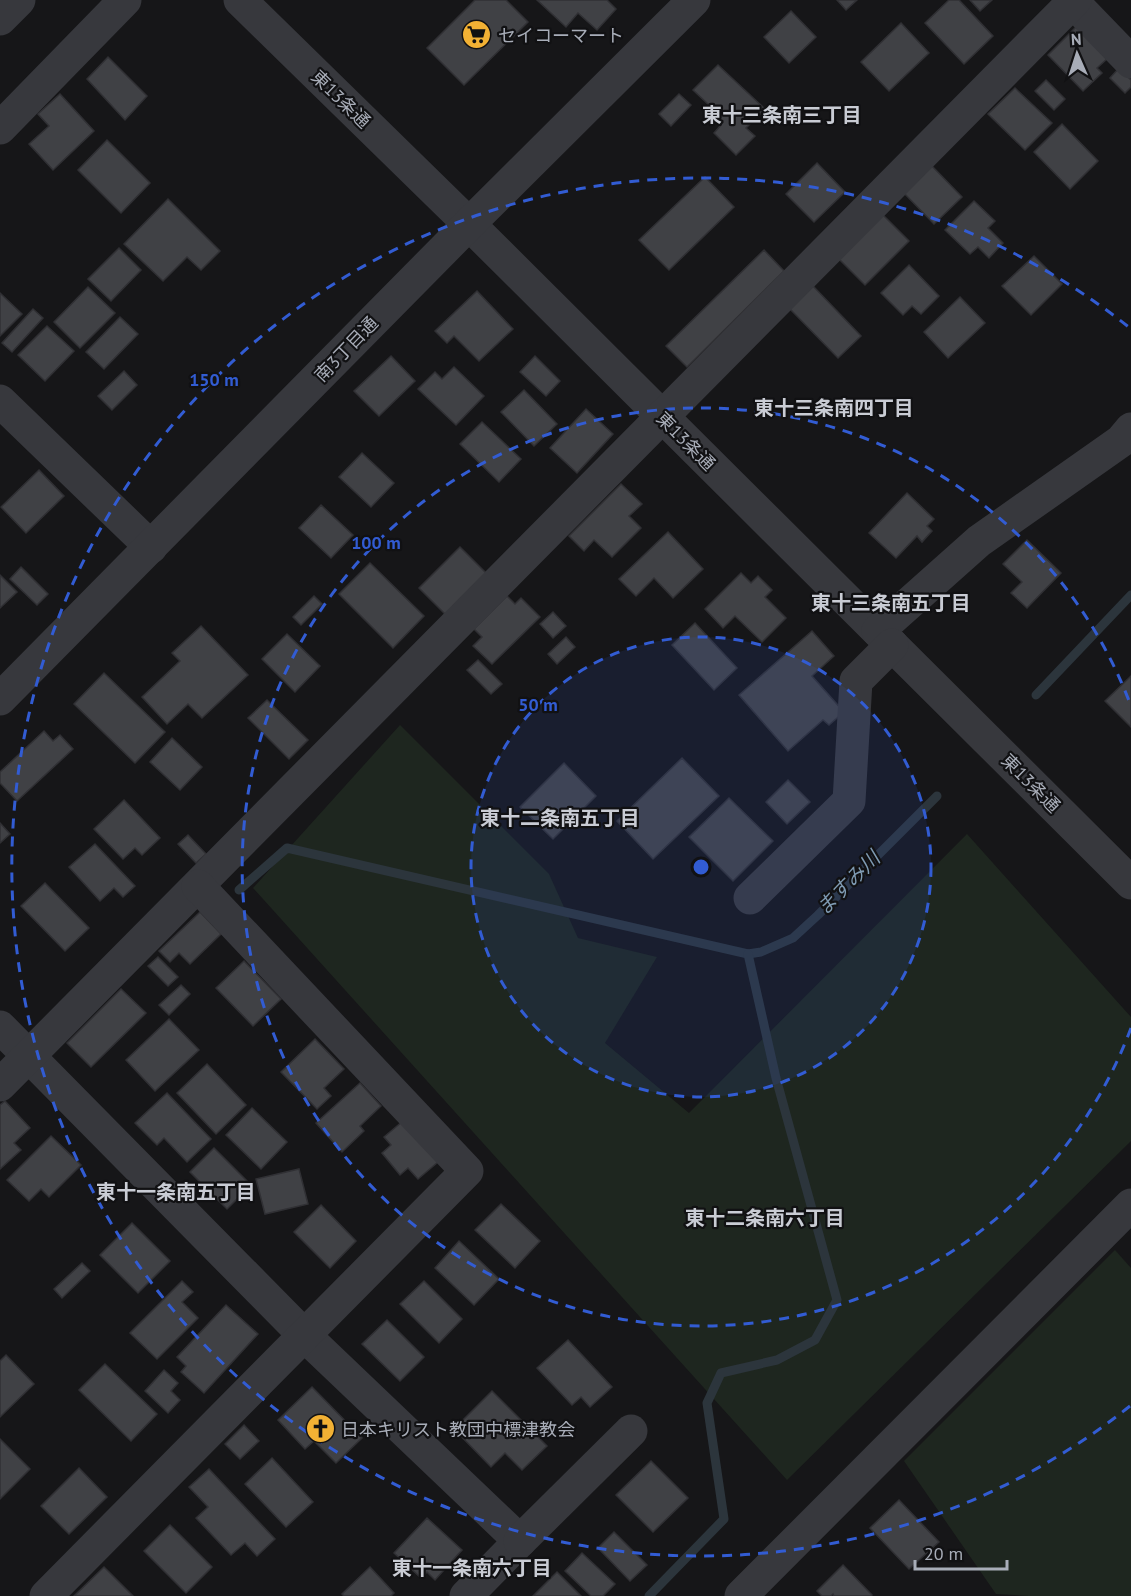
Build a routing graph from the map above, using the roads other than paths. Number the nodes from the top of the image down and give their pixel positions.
1 (19, 0) edge
2 (125, 0) edge
3 (240, 0) edge
4 (694, 0) edge
5 (1074, 1) edge
6 (0, 19) edge
7 (1131, 62) edge
8 (0, 128) edge
9 (469, 224) junction
10 (0, 400) edge
11 (663, 417) junction
12 (1131, 429) edge
13 (151, 547) junction
14 (885, 638) junction
15 (0, 699) edge
16 (1129, 877) edge
17 (198, 886) junction
18 (750, 898) dead end
19 (0, 1027) edge
20 (29, 1056) junction
21 (0, 1085) edge
22 (1131, 1205) edge
23 (304, 1335) junction
24 (631, 1431) dead end
25 (520, 1541) junction
26 (46, 1596) edge
27 (466, 1596) edge
28 (741, 1596) edge

1 - 6 street
2 - 8 street
3 - 9 street, 東13条通
4 - 9 street, 南3丁目通
5 - 7 street
5 - 11 street
9 - 11 street, 東13条通
9 - 13 street, 南3丁目通
10 - 13 street
11 - 14 street, 東13条通
11 - 17 street
12 - 14 street
13 - 15 street, 南3丁目通
14 - 16 street, 東13条通
14 - 18 street
17 - 20 street
17 - 23 street
19 - 20 street
20 - 21 street
20 - 23 street
22 - 28 street
23 - 25 street
23 - 26 street
24 - 25 street
25 - 27 street

